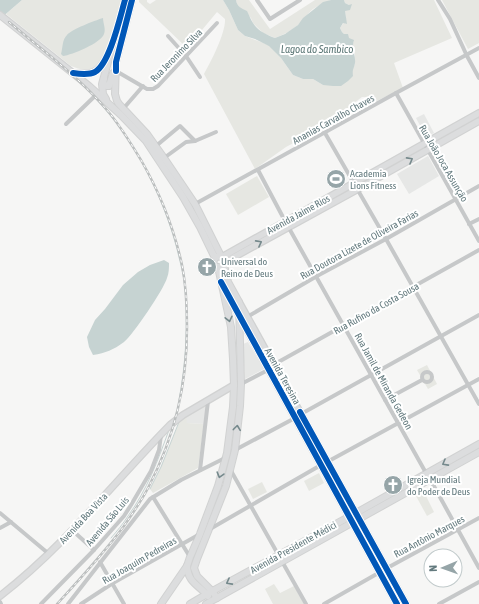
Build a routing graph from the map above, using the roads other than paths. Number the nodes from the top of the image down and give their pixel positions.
1 (125, 0) edge
2 (132, 0) edge
3 (257, 0) edge
4 (300, 0) edge
5 (438, 0) edge
6 (1, 16) edge
7 (217, 23) dead end
8 (168, 36) dead end
9 (114, 38) junction
10 (479, 48) edge
11 (186, 56) junction
12 (466, 56) junction
13 (116, 62) junction
14 (116, 71) junction
15 (73, 73) junction
16 (200, 77) dead end
17 (104, 78) junction
18 (479, 78) edge
19 (143, 86) junction
20 (396, 93) junction
21 (97, 94) junction
22 (106, 100) junction
23 (116, 101) junction
24 (110, 106) junction
25 (123, 109) junction
26 (479, 113) edge
27 (479, 121) edge
28 (66, 124) dead end
29 (457, 125) junction
30 (460, 131) junction
31 (216, 132) dead end
32 (325, 133) junction
33 (195, 141) junction
34 (424, 144) junction
35 (156, 146) junction
36 (428, 150) junction
37 (164, 158) junction
38 (258, 170) junction
39 (354, 183) junction
40 (479, 186) edge
41 (358, 189) junction
42 (456, 199) junction
43 (195, 204) junction
44 (479, 219) edge
45 (285, 221) junction
46 (470, 224) junction
47 (289, 228) junction
48 (386, 239) junction
49 (479, 241) edge
50 (479, 250) edge
51 (221, 261) junction
52 (316, 276) junction
53 (221, 282) junction
54 (414, 287) junction
55 (238, 302) junction
56 (479, 315) edge
57 (239, 316) junction
58 (247, 317) junction
59 (344, 326) junction
60 (441, 336) junction
61 (237, 358) junction
62 (273, 365) junction
63 (268, 370) junction
64 (371, 375) junction
65 (479, 378) edge
66 (422, 380) dead end
67 (284, 383) junction
68 (241, 384) junction
69 (234, 385) junction
70 (468, 385) junction
71 (278, 387) junction
72 (208, 400) junction
73 (385, 400) junction
74 (479, 404) edge
75 (301, 414) junction
76 (295, 418) junction
77 (398, 423) junction
78 (311, 433) junction
79 (161, 434) junction
80 (305, 437) junction
81 (479, 444) edge
82 (235, 450) junction
83 (479, 452) edge
84 (226, 458) junction
85 (327, 462) junction
86 (321, 466) junction
87 (230, 469) junction
88 (200, 470) junction
89 (428, 476) junction
90 (153, 497) junction
91 (251, 506) junction
92 (0, 513) edge
93 (357, 516) junction
94 (479, 518) edge
95 (351, 520) junction
96 (10, 522) junction
97 (0, 528) edge
98 (72, 530) junction
99 (458, 530) junction
100 (208, 532) junction
101 (200, 534) junction
102 (181, 544) junction
103 (94, 550) junction
104 (49, 554) junction
105 (279, 555) junction
106 (190, 557) junction
107 (282, 561) junction
108 (100, 562) junction
109 (187, 566) junction
110 (386, 568) junction
111 (479, 568) edge
112 (380, 572) junction
113 (479, 582) edge
114 (112, 583) junction
115 (210, 593) junction
116 (0, 596) edge
117 (212, 602) edge
118 (41, 604) edge
119 (68, 604) edge
120 (81, 604) edge
121 (124, 604) edge
122 (161, 604) edge
123 (190, 604) edge
124 (306, 604) edge
125 (324, 604) edge
126 (397, 604) edge
127 (406, 604) edge
128 (439, 604) edge

1 - 9 main road
2 - 13 main road
3 - 4 street
5 - 12 street
6 - 15 main road
7 - 11 street, Rua Jeronimo Silva
8 - 11 street
9 - 15 main road
9 - 17 main road
10 - 12 street, Ananias Carvalho Chaves
11 - 16 street
11 - 19 street, Rua Jeronimo Silva
12 - 18 street
12 - 20 street, Ananias Carvalho Chaves
13 - 14 main road
13 - 17 main road
14 - 19 street, Rua Jeronimo Silva
14 - 23 main road
15 - 21 main road
17 - 22 main road
19 - 25 street, Rua Jeronimo Silva
20 - 32 street, Ananias Carvalho Chaves
20 - 34 street, Rua João Joca Assunção
21 - 24 main road
21 - 28 street
22 - 23 main road
22 - 24 main road
23 - 25 main road
24 - 51 main road
25 - 35 main road
26 - 29 street, Avenida Jaime Rios
27 - 30 street, Avenida Jaime Rios
29 - 30 street
29 - 34 street, Avenida Jaime Rios
30 - 36 street, Avenida Jaime Rios
31 - 33 street
32 - 38 street, Ananias Carvalho Chaves
32 - 39 street
33 - 35 street
33 - 37 street
34 - 36 street, Rua João Joca Assunção
34 - 39 street, Avenida Jaime Rios
35 - 37 main road
41 -> 36 street, Avenida Jaime Rios
36 - 42 street, Rua João Joca Assunção
37 - 43 main road
38 - 43 street, Ananias Carvalho Chaves
38 - 45 street, Rua Jamil de Miranda Gedeon
39 - 41 street
39 - 45 street, Avenida Jaime Rios
40 - 42 street, Rua Doutora Lizete de Oliveira Farias
41 - 47 street, Avenida Jaime Rios
41 - 48 street
42 - 46 street, Rua João Joca Assunção
42 - 48 street, Rua Doutora Lizete de Oliveira Farias
43 - 51 main road
44 - 46 street
45 - 47 street, Rua Jamil de Miranda Gedeon
45 - 51 street, Avenida Jaime Rios
46 - 49 street, Rua João Joca Assunção
51 -> 47 street, Avenida Jaime Rios
47 - 52 street, Rua Jamil de Miranda Gedeon
48 - 52 street, Rua Doutora Lizete de Oliveira Farias
48 - 54 street
50 - 54 street, Rua Rufino da Costa Sousa
51 - 53 main road
51 - 55 main road
52 - 58 street, Rua Doutora Lizete de Oliveira Farias
52 - 59 street, Rua Jamil de Miranda Gedeon
53 - 57 street, Avenida Teresina
53 -> 61 main road
54 - 59 street, Rua Rufino da Costa Sousa
54 - 60 street
55 - 57 main road
55 - 58 street, Avenida Teresina
56 - 60 street
57 - 61 main road
57 - 63 street, Avenida Teresina
58 - 62 street, Avenida Teresina
59 - 62 street, Rua Rufino da Costa Sousa
59 - 64 street, Rua Jamil de Miranda Gedeon
60 - 64 street
60 - 70 street
61 - 68 main road
61 - 69 main road
62 - 67 street, Avenida Teresina
63 - 68 street
63 - 71 street, Avenida Teresina
64 - 73 street, Rua Jamil de Miranda Gedeon
64 - 75 street
65 - 70 street
66 - 73 street
67 - 71 street
67 - 75 street, Avenida Teresina
82 -> 68 main road
69 - 72 street
69 - 84 main road
70 - 74 street
70 - 77 street
71 - 76 street, Avenida Teresina
72 - 79 street
72 - 88 street
73 - 77 street, Rua Jamil de Miranda Gedeon
75 - 78 street, Avenida Teresina
76 - 80 street, Avenida Teresina
76 - 82 street
77 - 85 street
77 - 89 street, Rua Jamil de Miranda Gedeon
78 - 80 street
78 - 85 street, Avenida Teresina
79 - 98 street, Avenida Boa Vista
79 - 103 street, Avenida São Luis
80 - 86 street, Avenida Teresina
81 -> 89 main road, Avenida Presidente Médici
82 - 87 main road
83 - 89 main road, Avenida Presidente Médici
84 - 88 street
84 -> 101 main road
85 - 93 street, Avenida Teresina
86 - 91 street, Rua Joaquim Pedreiras
86 - 95 street, Avenida Teresina
87 - 91 street
87 - 100 main road
88 - 90 street
89 - 93 main road, Avenida Presidente Médici
89 - 99 street, Rua Jamil de Miranda Gedeon
90 - 102 street
90 - 108 street, Avenida São Luis
91 - 100 street, Rua Joaquim Pedreiras
91 - 105 street
92 - 96 street
93 - 95 main road, Avenida Presidente Médici
93 - 110 street, Avenida Teresina
94 - 99 street, Rua Antônio Marques
95 - 105 main road, Avenida Presidente Médici
95 - 107 main road, Avenida Presidente Médici
95 - 112 street, Avenida Teresina
96 - 97 street
96 - 104 street
98 - 103 street
98 - 104 street, Avenida Boa Vista
99 - 110 street, Rua Antônio Marques
99 - 111 street, Rua Jamil de Miranda Gedeon
100 - 101 street, Rua Joaquim Pedreiras
100 - 115 main road
101 - 102 street, Rua Joaquim Pedreiras
101 - 106 main road
102 - 106 street
102 - 114 street, Rua Joaquim Pedreiras
103 - 118 street, Avenida São Luis
104 - 116 street, Avenida Boa Vista
105 - 107 street
105 -> 115 main road, Avenida Presidente Médici
106 - 109 main road
107 - 117 main road, Avenida Presidente Médici
107 - 124 street
108 - 114 street
108 - 119 street, Avenida São Luis
109 - 115 main road
109 - 122 main road
110 - 112 street, Rua Antônio Marques
110 - 127 street, Avenida Teresina
112 - 125 street, Rua Antônio Marques
112 - 126 street, Avenida Teresina
113 - 128 street
114 - 120 street, Rua Joaquim Pedreiras
114 - 121 street
115 - 117 main road
115 - 123 main road, Avenida Presidente Médici

